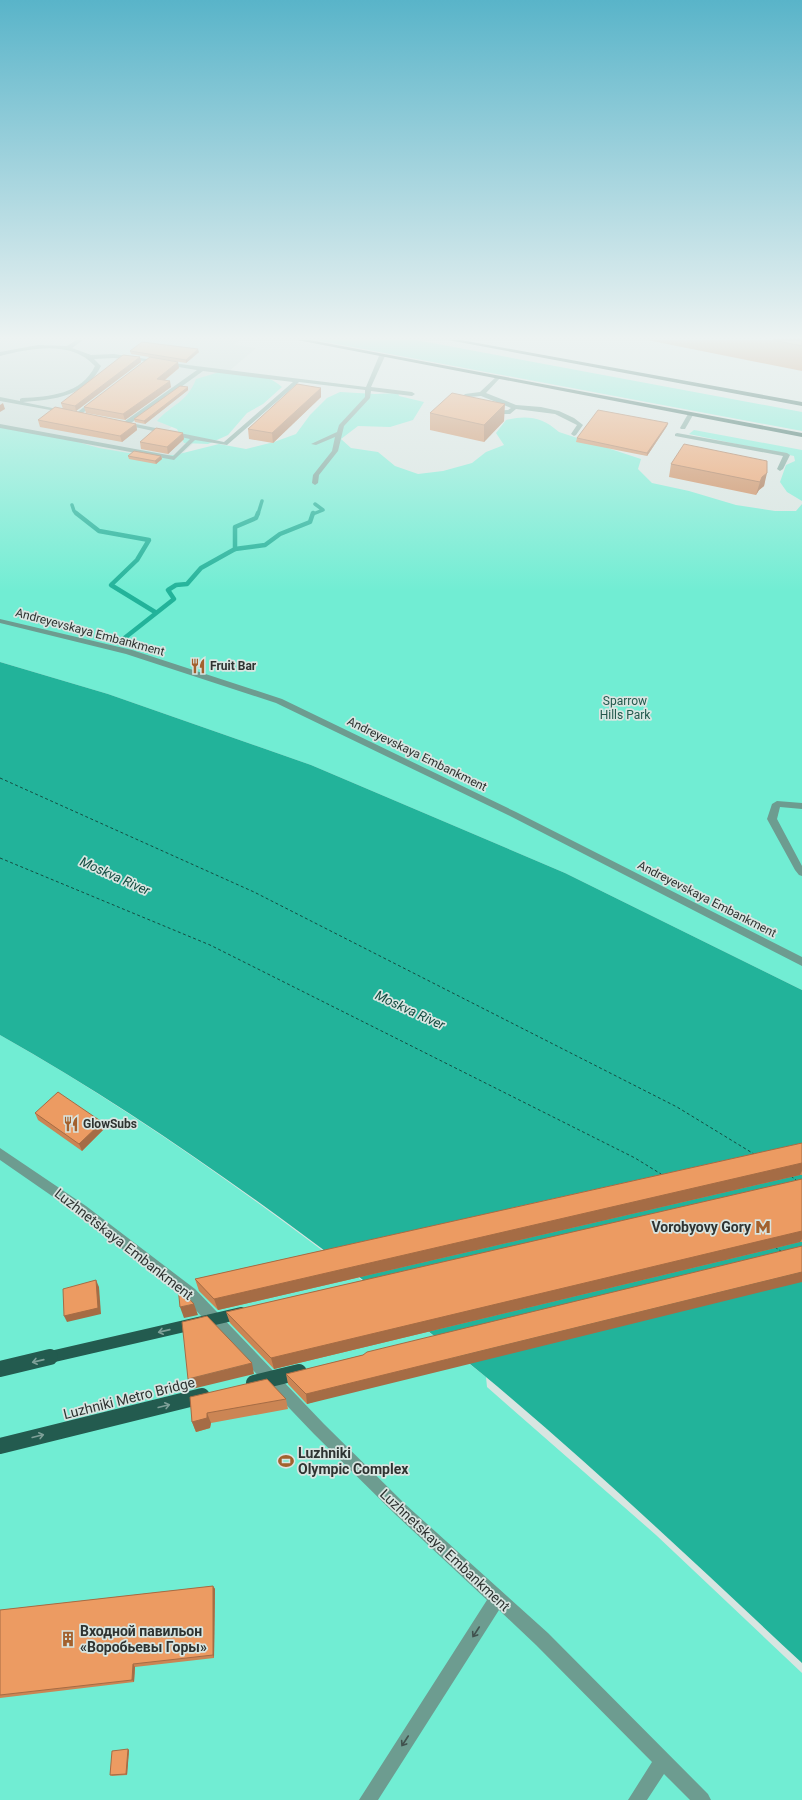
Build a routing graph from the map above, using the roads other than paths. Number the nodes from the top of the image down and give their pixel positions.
1 (126, 424) edge
2 (248, 424) edge
3 (343, 424) edge
4 (579, 424) edge
5 (684, 424) edge
6 (740, 424) edge
7 (0, 426) edge
8 (682, 428) dead end
9 (338, 432) junction
10 (574, 434) dead end
11 (677, 435) dead end
12 (802, 435) edge
13 (194, 438) junction
14 (314, 444) dead end
15 (780, 469) dead end
16 (315, 483) dead end
17 (0, 621) edge
18 (802, 806) edge
19 (802, 873) edge
20 (802, 962) edge
21 (0, 1153) edge
22 (257, 1309) edge
23 (0, 1370) edge
24 (309, 1370) edge
25 (239, 1387) edge
26 (216, 1393) edge
27 (0, 1446) edge
28 (497, 1599) junction
29 (663, 1761) junction
30 (368, 1800) edge
31 (636, 1800) edge
32 (702, 1800) edge

1 - 13 street
2 - 13 street
3 - 9 street
4 - 10 street
5 - 8 street
6 - 12 main road
7 - 13 street
9 - 14 street
9 - 16 street
11 - 15 street
17 - 20 street, Andreyevskaya Embankment
18 - 19 street
21 - 28 street, Luzhnetskaya Embankment
22 -> 23 main road, bridge
24 - 25 main road, bridge
27 -> 26 main road, Luzhniki Metro Bridge, bridge
28 - 29 street, Luzhnetskaya Embankment
28 -> 30 street
29 - 31 street
29 - 32 street, Luzhnetskaya Embankment

